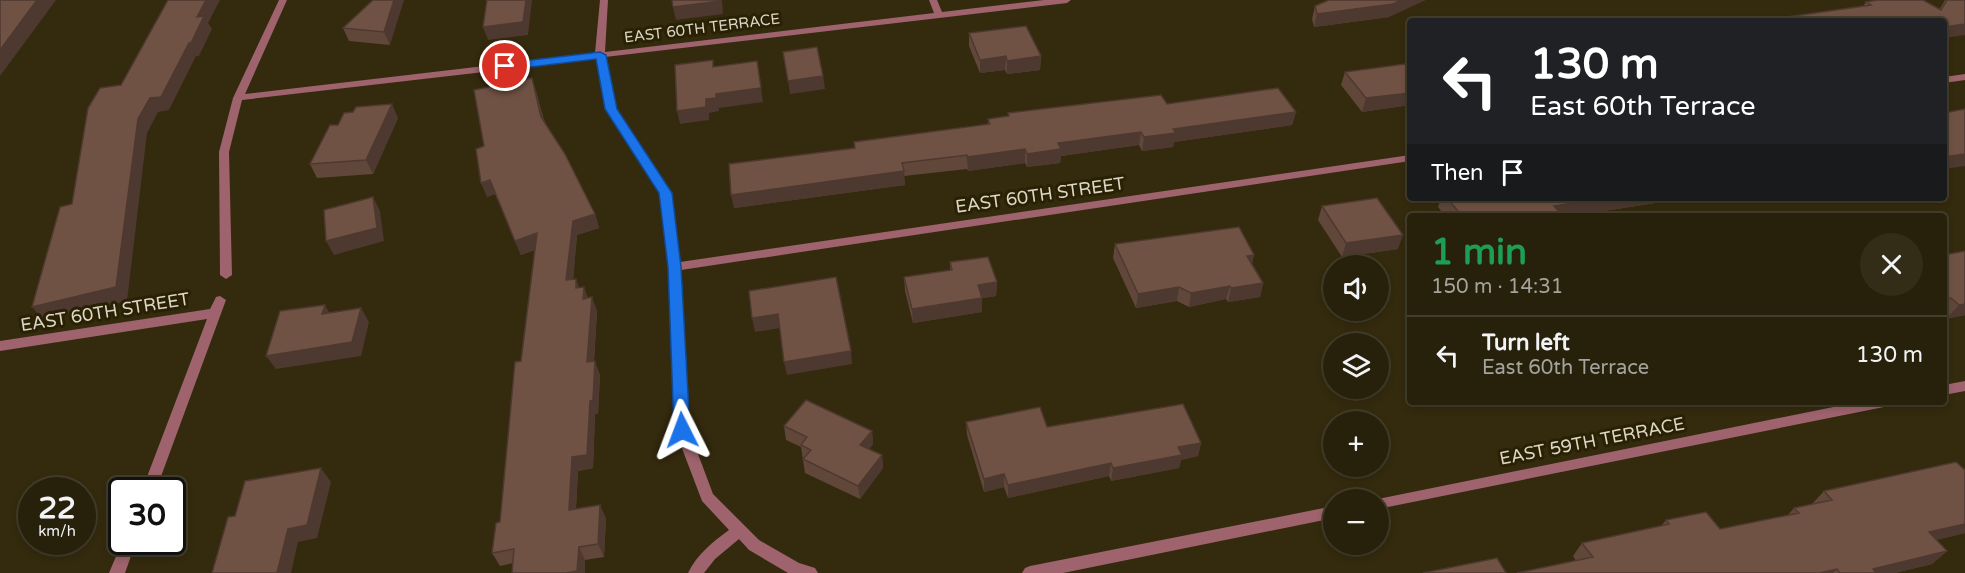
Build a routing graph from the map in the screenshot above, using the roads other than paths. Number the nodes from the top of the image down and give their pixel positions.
1 (284, 0) edge
2 (604, 0) edge
3 (933, 0) edge
4 (1067, 0) edge
5 (988, 4) edge
6 (939, 15) junction
7 (600, 55) junction
8 (1965, 77) edge
9 (1947, 80) edge
10 (238, 98) junction
11 (1407, 158) edge
12 (675, 267) junction
13 (226, 275) dead end
14 (220, 300) dead end
15 (215, 313) junction
16 (0, 346) edge
17 (1965, 386) edge
18 (1947, 389) edge
19 (1869, 405) edge
20 (154, 477) edge
21 (1389, 501) edge
22 (1323, 514) edge
23 (740, 530) junction
24 (124, 555) edge
25 (799, 572) edge
26 (117, 573) edge
27 (696, 573) edge
28 (1030, 573) edge

1 - 10 street
2 - 7 street
3 - 6 street
4 - 5 street
5 - 6 street, EAST 60TH TERRACE
6 - 7 street, EAST 60TH TERRACE
7 - 10 street, EAST 60TH TERRACE
7 - 12 street
8 - 9 street
10 - 13 street
11 - 12 street, EAST 60TH STREET
12 - 23 street
14 - 15 street
15 - 16 street, EAST 60TH STREET
15 - 20 street
17 - 18 street
19 - 21 street, EAST 59TH TERRACE
22 - 28 street
23 - 25 street
23 - 27 street
24 - 26 street

